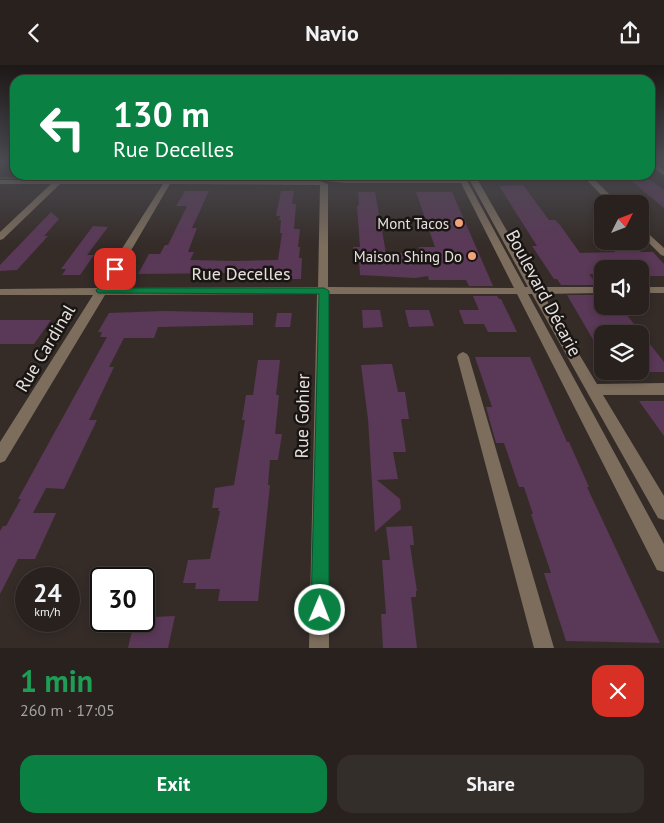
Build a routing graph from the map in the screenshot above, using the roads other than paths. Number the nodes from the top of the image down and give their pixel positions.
1 (49, 190) edge
2 (163, 190) edge
3 (324, 190) edge
4 (472, 190) edge
5 (472, 190) edge
6 (0, 237) edge
7 (649, 238) edge
8 (664, 253) edge
9 (594, 290) edge
10 (649, 290) edge
11 (664, 290) edge
12 (101, 291) junction
13 (324, 291) junction
14 (529, 291) junction
15 (0, 292) edge
16 (463, 357) dead end
17 (664, 389) edge
18 (594, 391) junction
19 (0, 456) edge
20 (664, 513) edge
21 (664, 563) edge
22 (319, 648) edge
23 (544, 648) edge

1 - 6 street
2 - 12 street, Rue Cardinal
3 - 13 street, Rue Gohier
4 - 14 street, Boulevard Décarie
5 - 14 street, Boulevard Décarie
7 - 8 street
9 - 14 street, Rue Decelles
10 - 11 street
12 - 13 street, Rue Decelles
12 - 15 street, Rue Decelles
12 - 19 street, Rue Cardinal
13 - 14 street, Rue Decelles
13 - 22 street, Rue Gohier
14 - 18 street, Boulevard Décarie
14 - 21 street, Boulevard Décarie
16 - 23 street
17 - 18 street
18 - 20 street, Boulevard Décarie

